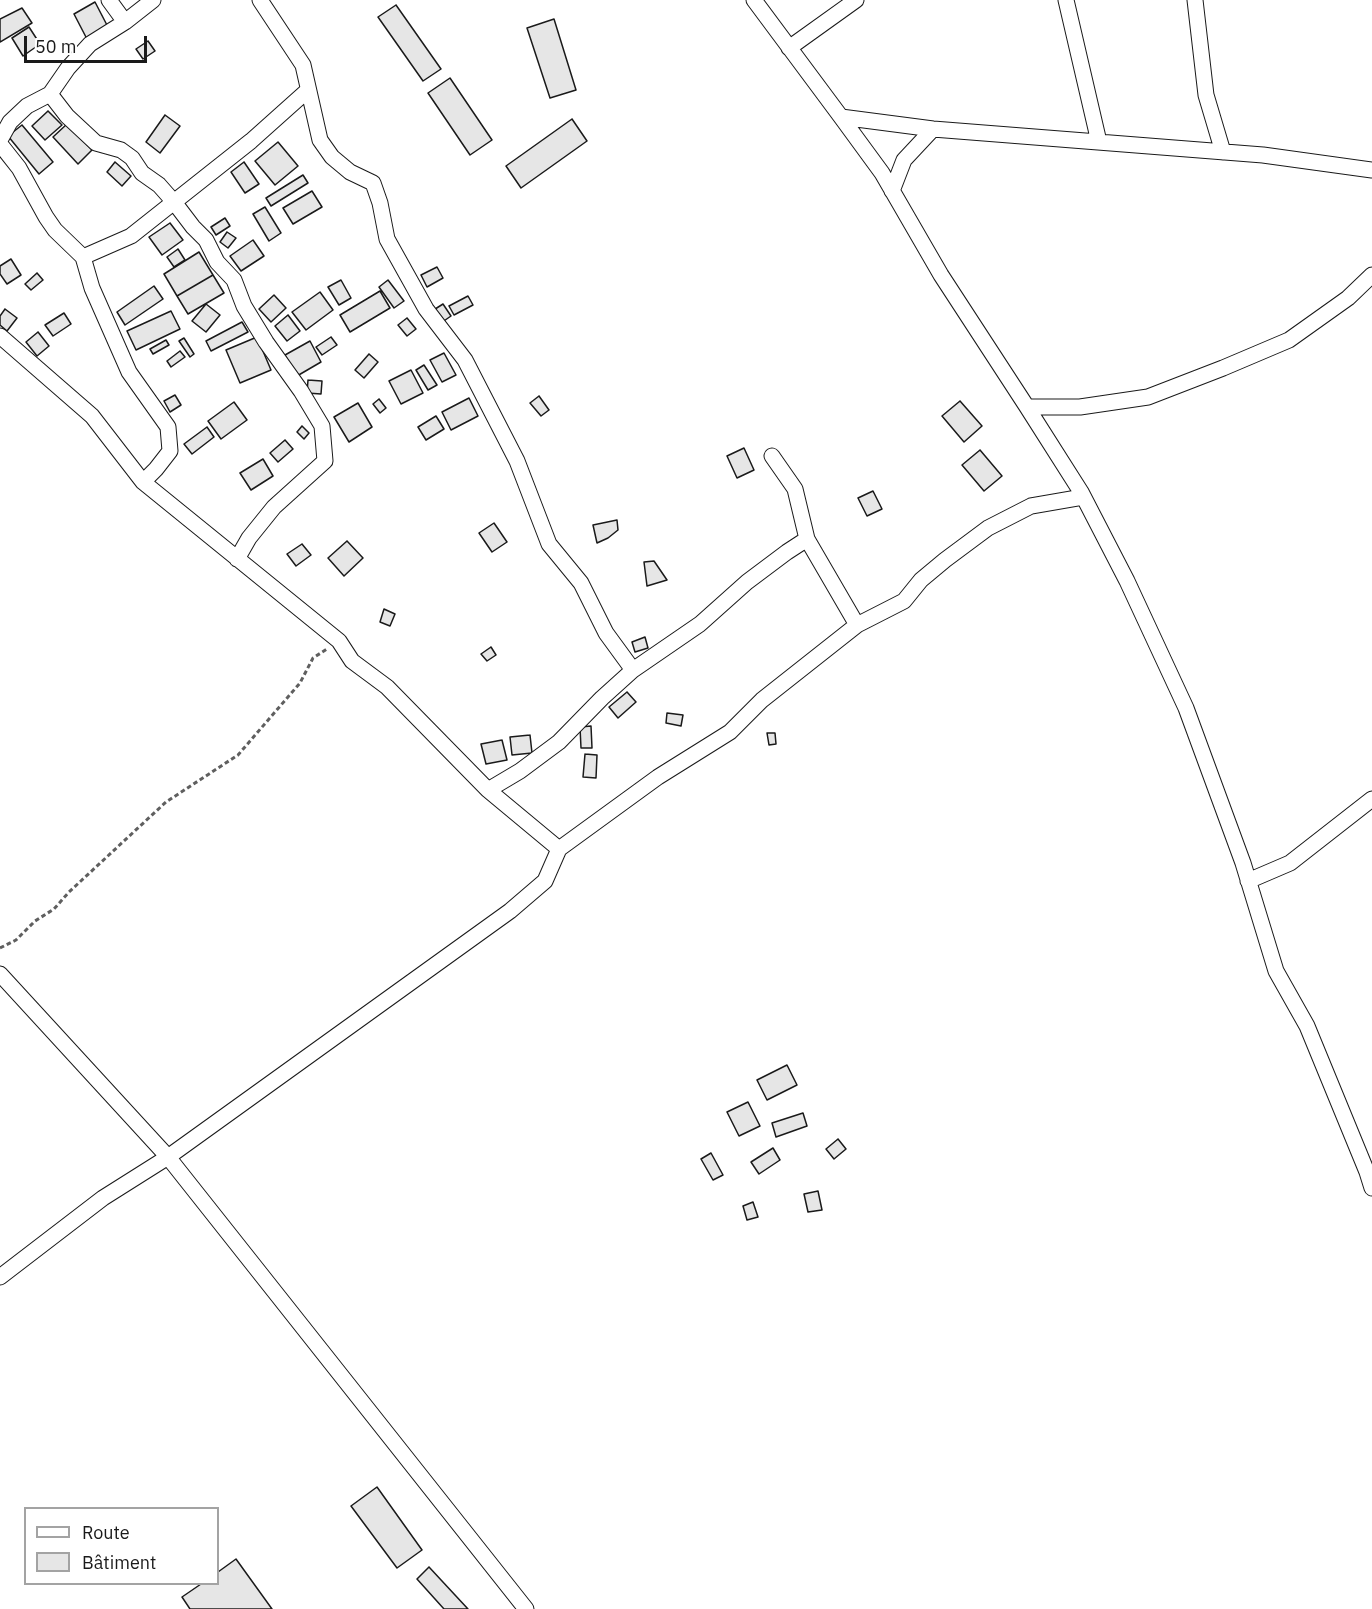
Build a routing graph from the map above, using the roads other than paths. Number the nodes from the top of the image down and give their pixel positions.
1 (109, 0) edge
2 (153, 0) edge
3 (260, 0) edge
4 (754, 0) edge
5 (856, 0) edge
6 (1066, 0) edge
7 (1195, 0) edge
8 (125, 22) junction
9 (789, 48) junction
10 (308, 90) junction
11 (50, 94) junction
12 (841, 117) junction
13 (933, 129) junction
14 (0, 142) edge
15 (1099, 142) junction
16 (1223, 152) junction
17 (1372, 170) edge
18 (892, 191) junction
19 (174, 202) junction
20 (82, 257) junction
21 (1372, 275) edge
22 (0, 336) edge
23 (1027, 407) junction
24 (772, 456) dead end
25 (143, 482) junction
26 (1083, 497) junction
27 (807, 539) junction
28 (237, 559) junction
29 (857, 625) junction
30 (633, 670) junction
31 (488, 790) junction
32 (1372, 799) edge
33 (559, 849) junction
34 (1248, 881) junction
35 (0, 974) edge
36 (168, 1158) junction
37 (1372, 1188) edge
38 (0, 1276) edge
39 (526, 1609) edge

1 - 8 street
2 - 8 street
3 - 10 street
4 - 9 street
5 - 9 street
6 - 15 street
7 - 16 street
8 - 11 street
9 - 12 street
10 - 19 street
10 - 30 street
11 - 14 street
11 - 19 street
12 - 13 street
12 - 18 street
13 - 15 street
13 - 18 street
14 - 20 street
15 - 16 street
16 - 17 street
18 - 23 street
19 - 20 street
19 - 28 street
20 - 25 street
21 - 23 street
22 - 25 street
23 - 26 street
24 - 27 street
25 - 28 street
26 - 29 street
26 - 34 street
27 - 29 street
27 - 30 street
28 - 31 street
29 - 33 street
30 - 31 street
31 - 33 street
32 - 34 street
33 - 36 street
34 - 37 street
35 - 36 street
36 - 38 street
36 - 39 street

